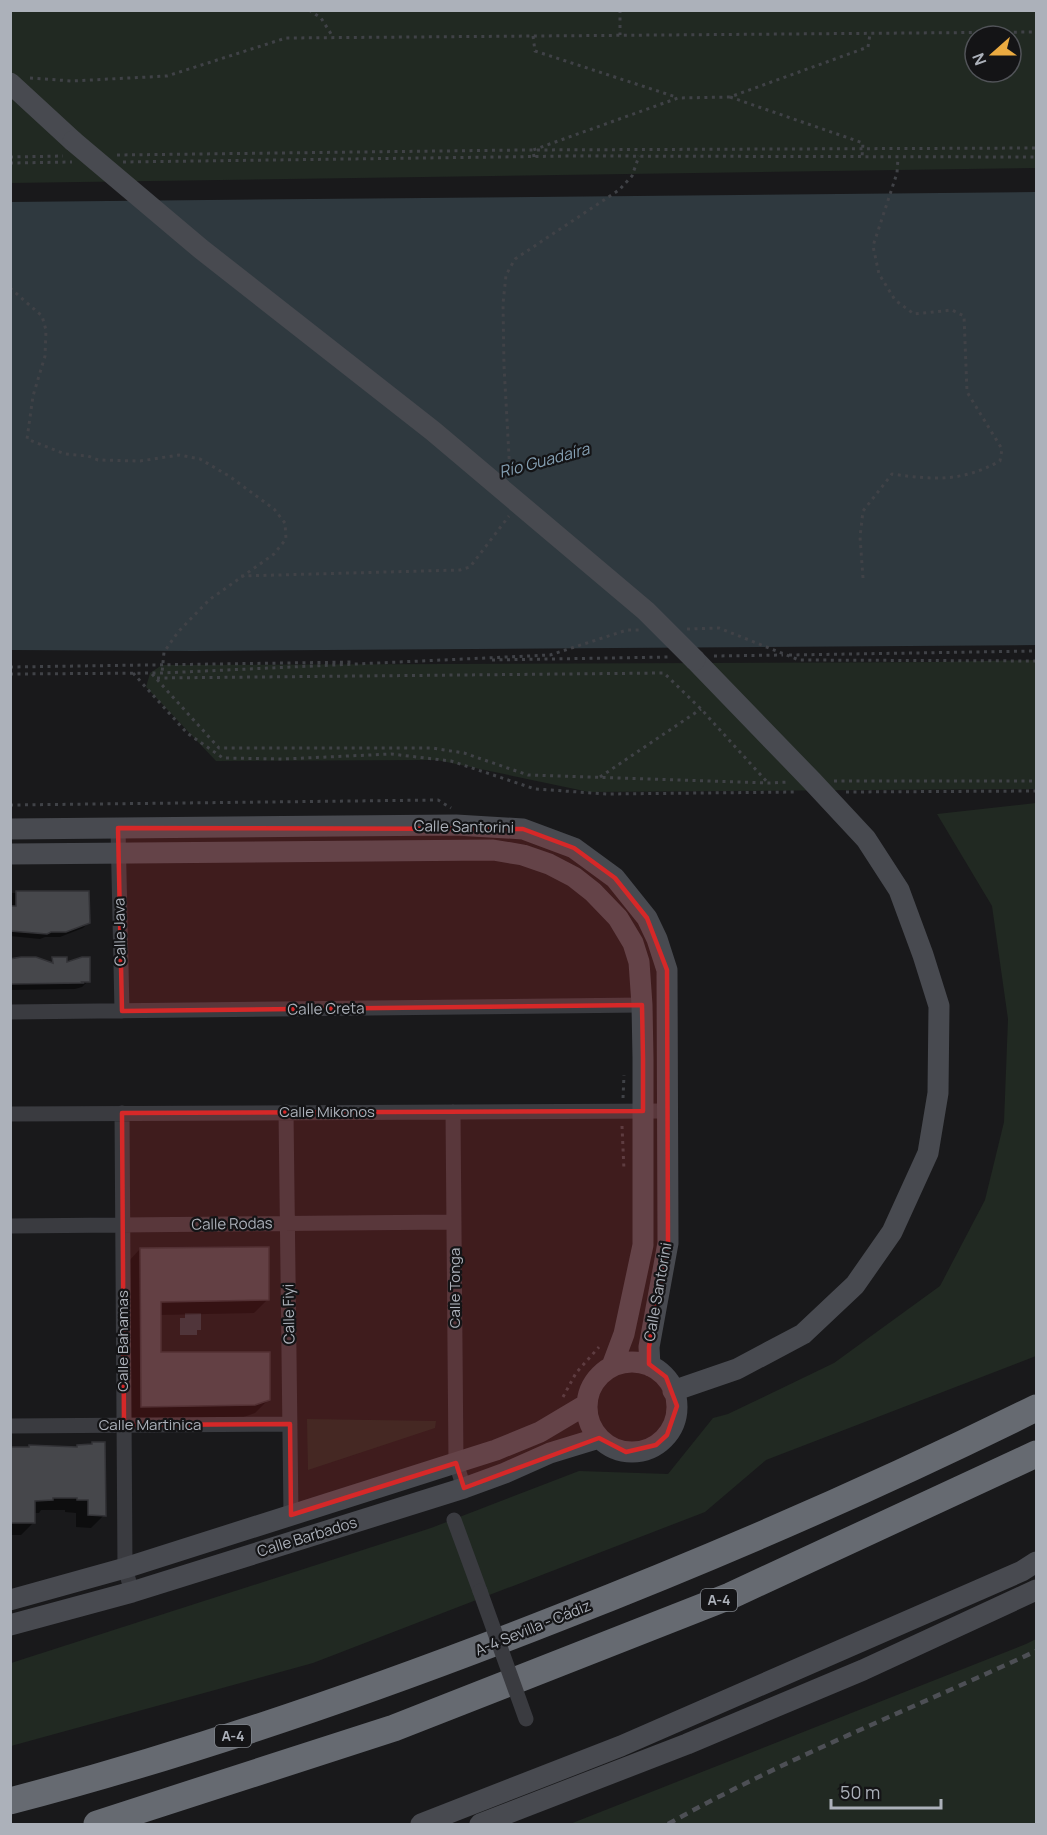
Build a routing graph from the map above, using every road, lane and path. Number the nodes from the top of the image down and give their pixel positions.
1 (309, 10) edge
2 (620, 10) edge
3 (1036, 32) edge
4 (870, 33) junction
5 (620, 35) junction
6 (533, 36) junction
7 (334, 38) junction
8 (16, 80) edge
9 (730, 97) junction
10 (678, 98) junction
11 (72, 148) junction
12 (863, 148) junction
13 (1036, 148) edge
14 (533, 150) junction
15 (117, 155) dead end
16 (639, 156) junction
17 (10, 157) edge
18 (534, 157) junction
19 (862, 157) junction
20 (898, 157) junction
21 (1036, 158) edge
22 (82, 162) dead end
23 (118, 162) dead end
24 (10, 163) edge
25 (11, 288) edge
26 (509, 453) dead end
27 (512, 507) dead end
28 (242, 576) junction
29 (863, 578) dead end
30 (684, 629) dead end
31 (650, 630) dead end
32 (1036, 651) edge
33 (669, 657) dead end
34 (700, 658) junction
35 (1036, 662) edge
36 (162, 665) junction
37 (10, 667) edge
38 (133, 672) junction
39 (150, 673) junction
40 (162, 673) junction
41 (10, 674) edge
42 (155, 678) junction
43 (701, 709) junction
44 (599, 778) junction
45 (1036, 781) edge
46 (768, 783) junction
47 (818, 787) junction
48 (1036, 791) edge
49 (10, 805) edge
50 (458, 812) dead end
51 (118, 828) junction
52 (10, 829) edge
53 (10, 854) edge
54 (119, 854) junction
55 (642, 1005) junction
56 (122, 1011) junction
57 (10, 1012) edge
58 (643, 1058) junction
59 (622, 1111) junction
60 (643, 1111) junction
61 (668, 1111) junction
62 (286, 1112) junction
63 (453, 1112) junction
64 (122, 1113) junction
65 (10, 1114) edge
66 (624, 1177) dead end
67 (454, 1222) junction
68 (288, 1224) junction
69 (10, 1226) edge
70 (122, 1226) junction
71 (602, 1343) dead end
72 (612, 1366) junction
73 (650, 1366) junction
74 (674, 1391) junction
75 (558, 1402) dead end
76 (587, 1404) junction
77 (1036, 1408) edge
78 (290, 1424) junction
79 (124, 1425) junction
80 (10, 1426) edge
81 (599, 1438) junction
82 (1036, 1454) edge
83 (456, 1463) junction
84 (464, 1488) junction
85 (291, 1515) junction
86 (454, 1520) dead end
87 (1036, 1562) edge
88 (125, 1568) junction
89 (1036, 1590) edge
90 (132, 1592) junction
91 (10, 1600) edge
92 (10, 1625) edge
93 (526, 1719) dead end
94 (10, 1801) edge
95 (96, 1824) edge
96 (421, 1824) edge
97 (480, 1824) edge

1 - 7 path
2 - 5 path
3 - 4 path
4 - 5 path
4 - 9 path
5 - 6 path
6 - 7 path
6 - 10 path
7 - 8 path
8 - 11 street
9 - 10 path
9 - 12 path
10 - 14 path
11 - 17 path
11 - 34 street, bridge
12 - 13 path
12 - 14 path
12 - 19 path
14 - 15 path
14 - 18 path
16 - 18 path
16 - 19 path
16 - 26 path
18 - 23 path
19 - 20 path
20 - 21 path
20 - 29 path
22 - 24 path
25 - 28 path
27 - 28 path
28 - 36 path
30 - 35 path
31 - 40 path
32 - 34 path
33 - 36 path
34 - 47 street
36 - 37 path
36 - 40 path
38 - 39 path
38 - 41 path
38 - 47 path
39 - 40 path
39 - 42 path
42 - 43 path
42 - 44 path
43 - 44 path
43 - 46 path
44 - 46 path
45 - 47 path
46 - 47 path
47 - 48 path
47 - 74 street
49 - 50 path
51 - 52 street, Calle Santorini
51 - 54 street, Calle Java
51 - 61 street, Calle Santorini
53 - 54 street, Calle Santorini
54 - 55 street, Calle Santorini
54 - 56 street, Calle Java
55 - 56 street, Calle Creta
55 - 58 street, Calle Santorini
56 - 57 street, Calle Creta
58 - 59 path
58 - 60 street, Calle Santorini
59 - 60 street, Calle Mikonos
59 - 63 street, Calle Mikonos
59 - 66 path
60 - 61 street, Calle Mikonos
60 - 72 street, Calle Santorini
61 - 73 street, Calle Santorini
62 - 63 street, Calle Mikonos
62 - 64 street, Calle Mikonos
62 - 68 street, Calle Fiyi
63 - 67 street, Calle Tonga
64 - 65 street, Calle Mikonos
64 - 70 street, Calle Bahamas
67 - 68 street, Calle Rodas
67 - 83 street, Calle Tonga
68 - 70 street, Calle Rodas
68 - 78 street, Calle Fiyi
69 - 70 street, Calle Rodas
70 - 79 street, Calle Bahamas
71 - 75 path
72 - 73 street
72 - 76 street
73 - 74 street
74 - 81 street
76 - 81 street
76 - 83 street, Calle Barbados
77 - 94 highway, A-4 Sevilla - Cádiz / A-4
78 - 79 street, Calle Martinica
78 - 85 street, Calle Fiyi
79 - 80 street, Calle Martinica
79 - 88 street, Calle Bahamas
81 - 84 street, Calle Barbados
82 - 95 highway, A-4
83 - 84 street, Calle Tonga
83 - 85 street, Calle Barbados
84 - 90 street, Calle Barbados
85 - 88 street, Calle Barbados
86 - 93 street, bridge
87 - 96 street
88 - 90 street, Calle Bahamas
88 - 91 street, Calle Barbados
89 - 97 street
90 - 92 street, Calle Barbados

